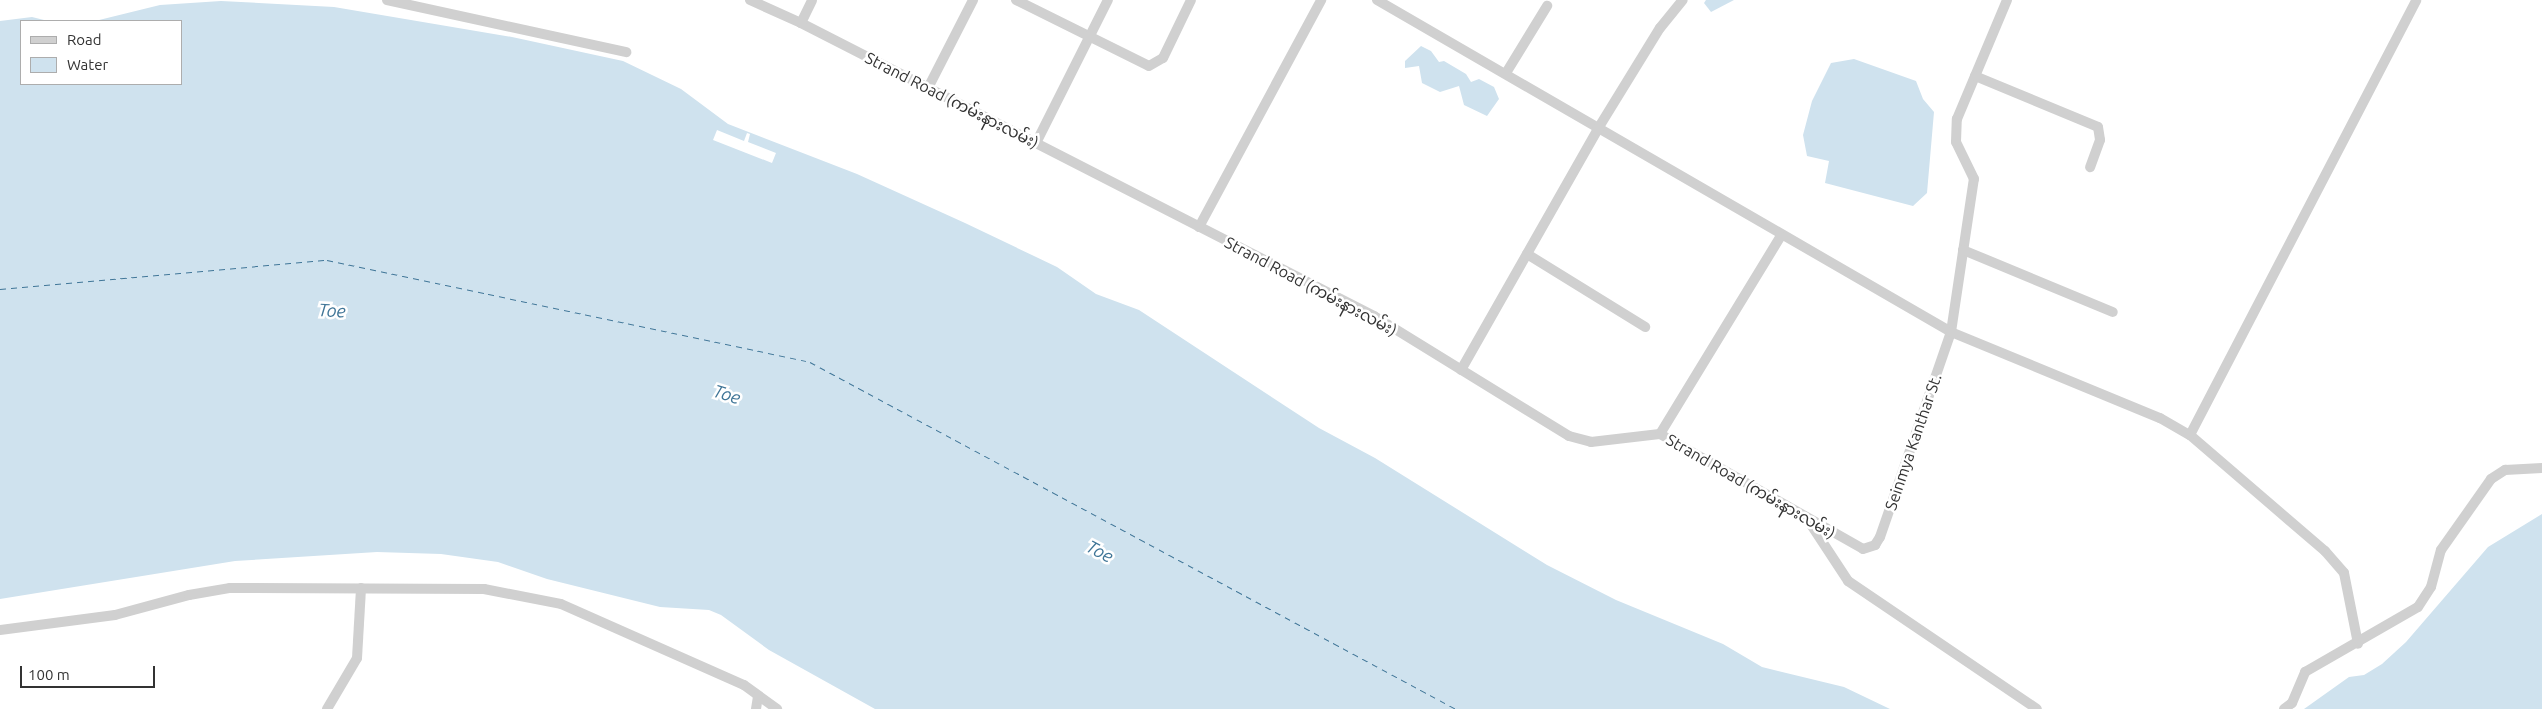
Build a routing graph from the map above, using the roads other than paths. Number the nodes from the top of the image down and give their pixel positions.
1 (387, 0) edge
2 (750, 0) edge
3 (812, 0) edge
4 (973, 0) edge
5 (1016, 0) edge
6 (1108, 0) edge
7 (1191, 0) edge
8 (1321, 0) edge
9 (1377, 0) edge
10 (1683, 0) edge
11 (2007, 0) edge
12 (2416, 0) edge
13 (1547, 6) dead end
14 (801, 23) junction
15 (1088, 37) junction
16 (626, 52) dead end
17 (1506, 73) junction
18 (1975, 76) junction
19 (928, 88) junction
20 (1599, 127) junction
21 (1036, 143) junction
22 (2090, 167) dead end
23 (1200, 227) junction
24 (1782, 236) junction
25 (1963, 250) junction
26 (1527, 254) junction
27 (2113, 312) dead end
28 (1645, 327) dead end
29 (1951, 332) junction
30 (1461, 370) junction
31 (1660, 434) junction
32 (2190, 435) junction
33 (2542, 468) edge
34 (1805, 516) junction
35 (1870, 548) joint
36 (361, 588) junction
37 (0, 630) edge
38 (2358, 644) junction
39 (758, 696) junction
40 (328, 709) edge
41 (756, 709) edge
42 (777, 709) edge
43 (2037, 709) edge
44 (2284, 709) edge

1 - 16 street
2 - 14 street, Strand Road (ကမ်းနားလမ်း)
3 - 14 street
4 - 19 street
5 - 15 street
6 - 15 street
7 - 15 street
8 - 23 street
9 - 17 street
10 - 20 street
11 - 18 street, Seinmya Kanthar St.
12 - 32 street
13 - 17 street
14 - 19 street, Strand Road (ကမ်းနားလမ်း)
15 - 21 street
17 - 20 street
18 - 22 street
18 - 25 street, Seinmya Kanthar St.
19 - 21 street, Strand Road (ကမ်းနားလမ်း)
20 - 24 street
20 - 26 street
21 - 23 street, Strand Road (ကမ်းနားလမ်း)
23 - 30 street, Strand Road (ကမ်းနားလမ်း)
24 - 29 street
24 - 31 street
25 - 27 street
25 - 29 street, Seinmya Kanthar St.
26 - 28 street
26 - 30 street
29 - 32 street
29 - 35 street, Seinmya Kanthar St.
30 - 31 street, Strand Road (ကမ်းနားလမ်း)
31 - 34 street, Strand Road (ကမ်းနားလမ်း)
32 - 38 street
33 - 38 street
34 - 35 street, Strand Road (ကမ်းနားလမ်း)
34 - 43 street
36 - 37 street
36 - 39 street
36 - 40 street
38 - 44 street
39 - 41 street
39 - 42 street

